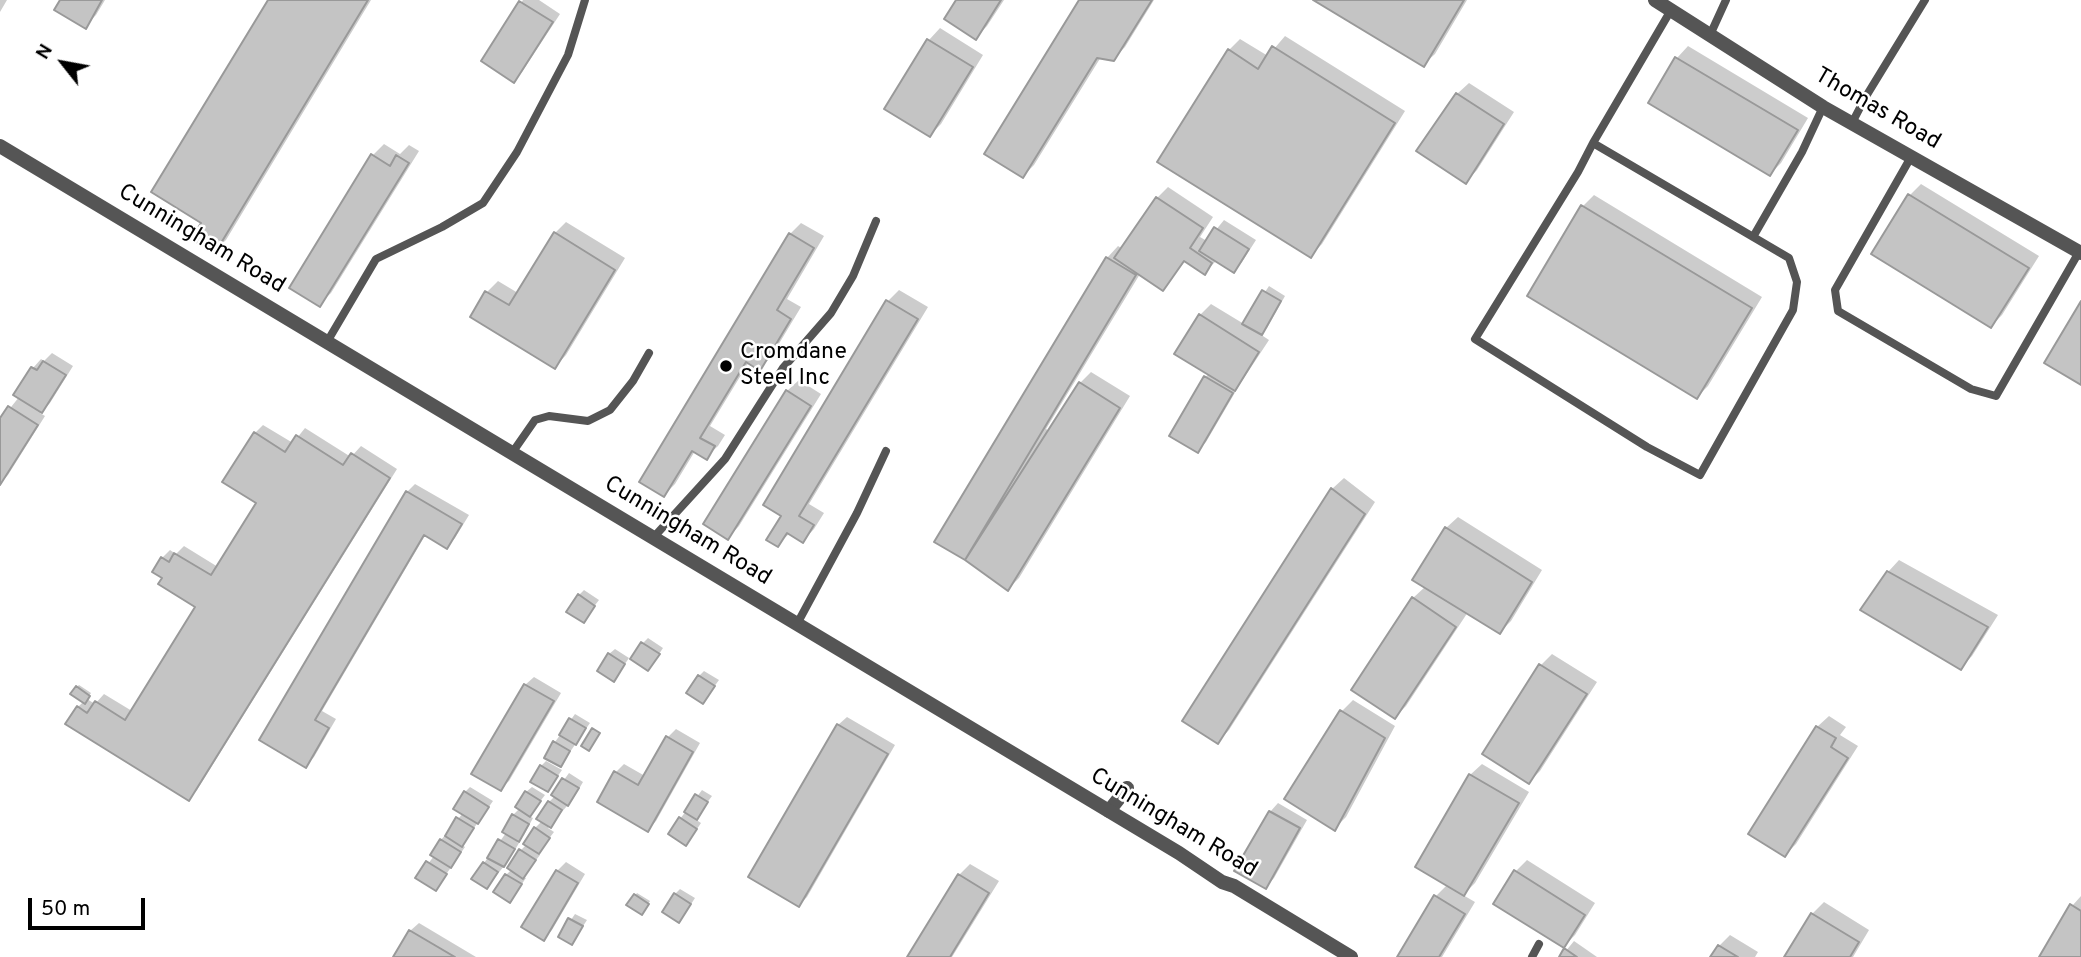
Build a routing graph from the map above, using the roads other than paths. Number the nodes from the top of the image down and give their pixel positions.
1 (585, 0) edge
2 (1655, 0) edge
3 (1726, 0) edge
4 (1924, 0) edge
5 (1671, 10) junction
6 (1710, 35) junction
7 (1823, 107) junction
8 (1852, 123) junction
9 (1593, 143) junction
10 (0, 146) edge
11 (1911, 156) junction
12 (876, 221) dead end
13 (1753, 236) junction
14 (2080, 252) edge
15 (327, 342) junction
16 (649, 353) dead end
17 (886, 452) dead end
18 (512, 453) junction
19 (653, 538) junction
20 (797, 624) junction
21 (1127, 788) dead end
22 (1109, 811) junction
23 (1539, 944) dead end
24 (1351, 957) edge
25 (1532, 957) edge

1 - 15 lane
2 - 5 street, Thomas Road
3 - 6 lane
4 - 8 lane
5 - 6 street, Thomas Road
5 - 9 lane
6 - 7 street, Thomas Road
7 - 8 street, Thomas Road
7 - 13 lane
8 - 11 street, Thomas Road
9 - 13 lane
9 - 13 lane
10 - 15 street, Cunningham Road
11 - 14 street, Thomas Road
11 - 14 lane
12 - 19 lane
15 - 18 street, Cunningham Road
16 - 18 lane
17 - 20 lane
18 - 19 street, Cunningham Road
19 - 20 street, Cunningham Road
20 - 22 street, Cunningham Road
21 - 22 street
22 - 24 street, Cunningham Road
23 - 25 lane

